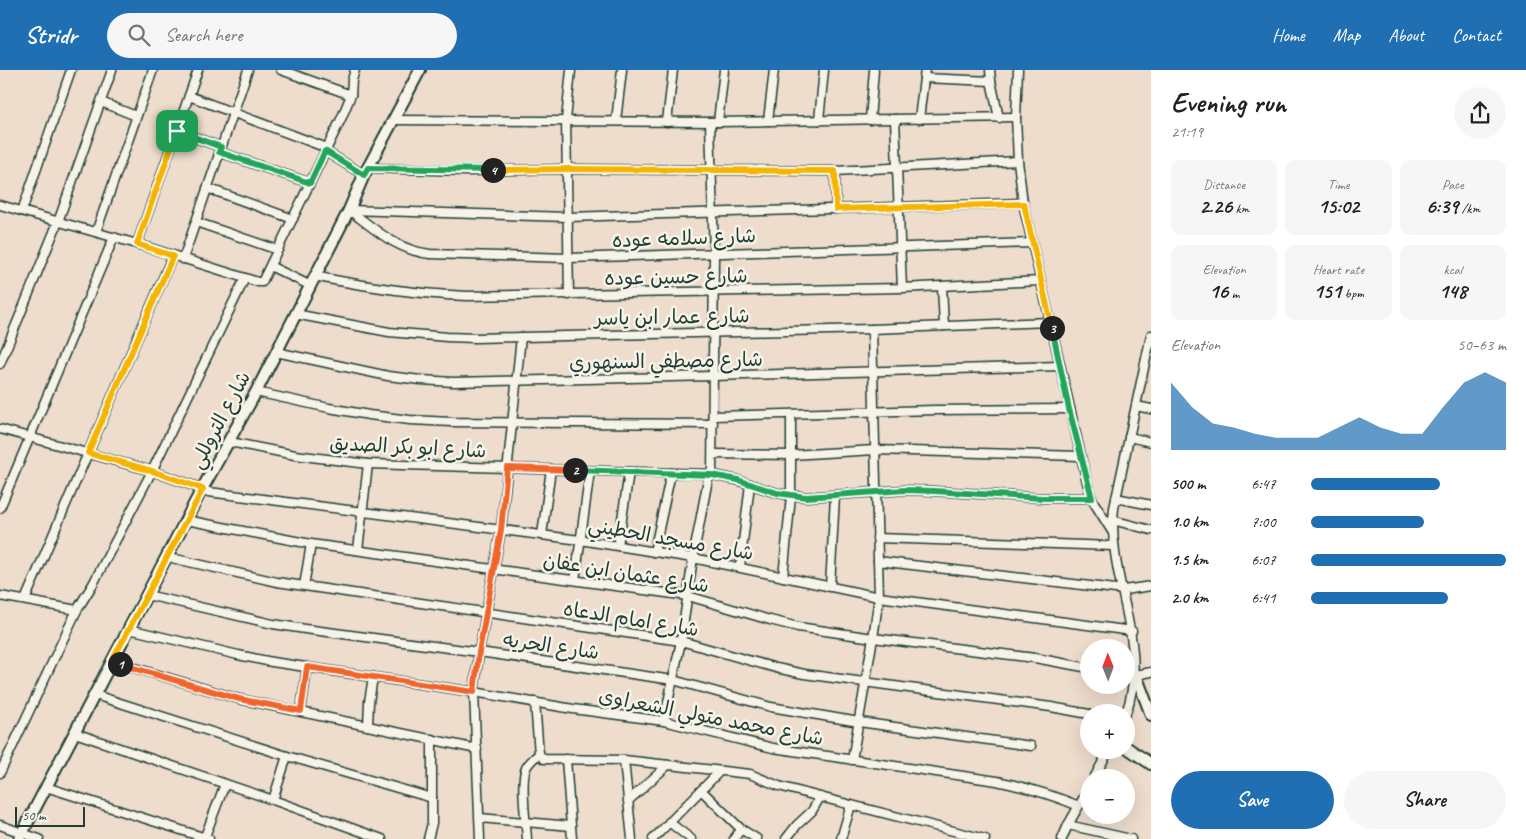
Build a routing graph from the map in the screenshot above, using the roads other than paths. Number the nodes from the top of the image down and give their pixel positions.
1 (71, 70) edge
2 (112, 70) edge
3 (152, 70) edge
4 (198, 70) edge
5 (248, 70) edge
6 (281, 70) edge
7 (355, 70) edge
8 (420, 70) edge
9 (572, 70) edge
10 (622, 70) edge
11 (673, 70) edge
12 (724, 70) edge
13 (774, 70) edge
14 (824, 70) edge
15 (874, 70) edge
16 (990, 70) edge
17 (1018, 70) edge
18 (925, 74) edge
19 (991, 81) junction
20 (351, 95) junction
21 (190, 96) junction
22 (101, 102) junction
23 (233, 112) junction
24 (136, 116) junction
25 (1016, 117) junction
26 (999, 118) junction
27 (895, 119) junction
28 (919, 119) junction
29 (394, 120) junction
30 (566, 120) junction
31 (819, 120) junction
32 (870, 120) junction
33 (616, 121) junction
34 (768, 121) junction
35 (668, 122) junction
36 (714, 122) junction
37 (177, 131) junction
38 (220, 150) junction
39 (326, 150) junction
40 (1018, 161) junction
41 (897, 167) junction
42 (567, 169) junction
43 (712, 170) junction
44 (835, 171) junction
45 (366, 172) junction
46 (310, 183) junction
47 (207, 188) junction
48 (1024, 204) junction
49 (0, 205) edge
50 (899, 207) junction
51 (836, 209) junction
52 (349, 210) junction
53 (22, 211) junction
54 (713, 213) junction
55 (568, 217) junction
56 (293, 219) junction
57 (58, 222) junction
58 (196, 222) junction
59 (96, 232) junction
60 (114, 237) junction
61 (1032, 243) junction
62 (137, 244) junction
63 (901, 248) junction
64 (278, 250) junction
65 (714, 254) junction
66 (173, 256) junction
67 (183, 258) junction
68 (569, 258) junction
69 (270, 266) junction
70 (245, 278) junction
71 (312, 281) junction
72 (1041, 281) junction
73 (942, 286) junction
74 (902, 288) junction
75 (714, 292) junction
76 (569, 295) junction
77 (295, 314) junction
78 (1051, 322) junction
79 (944, 326) junction
80 (872, 329) junction
81 (714, 333) junction
82 (1151, 335) edge
83 (521, 337) junction
84 (1150, 344) edge
85 (276, 352) junction
86 (0, 364) edge
87 (1060, 366) junction
88 (873, 372) junction
89 (713, 376) junction
90 (1142, 378) junction
91 (516, 380) junction
92 (1151, 380) edge
93 (256, 392) junction
94 (1136, 406) junction
95 (1069, 409) junction
96 (1151, 410) edge
97 (874, 413) junction
98 (791, 415) junction
99 (713, 420) junction
100 (512, 423) junction
101 (0, 429) edge
102 (29, 437) junction
103 (1129, 437) junction
104 (230, 442) junction
105 (1151, 442) edge
106 (875, 450) junction
107 (88, 453) junction
108 (712, 454) junction
109 (791, 455) junction
110 (1080, 456) junction
111 (368, 464) junction
112 (507, 468) junction
113 (551, 470) junction
114 (590, 470) junction
115 (152, 471) junction
116 (629, 472) junction
117 (672, 473) junction
118 (711, 475) junction
119 (750, 484) junction
120 (202, 490) junction
121 (876, 491) junction
122 (791, 496) junction
123 (835, 496) junction
124 (1092, 498) junction
125 (1116, 498) junction
126 (1151, 505) edge
127 (0, 508) edge
128 (363, 511) junction
129 (186, 520) junction
130 (1112, 520) junction
131 (501, 530) junction
132 (1151, 530) edge
133 (1112, 533) junction
134 (542, 535) junction
135 (877, 538) junction
136 (580, 540) junction
137 (311, 544) junction
138 (618, 546) junction
139 (1114, 546) junction
140 (358, 550) junction
141 (654, 552) junction
142 (167, 557) junction
143 (693, 558) junction
144 (878, 561) junction
145 (740, 567) junction
146 (494, 569) junction
147 (783, 577) junction
148 (575, 580) junction
149 (304, 586) junction
150 (1151, 586) edge
151 (830, 587) junction
152 (1124, 590) junction
153 (147, 595) junction
154 (0, 596) edge
155 (688, 596) junction
156 (879, 597) junction
157 (25, 600) junction
158 (77, 610) junction
159 (486, 612) junction
160 (129, 629) junction
161 (1132, 631) junction
162 (873, 638) junction
163 (1132, 639) edge
164 (681, 641) junction
165 (479, 652) junction
166 (112, 661) junction
167 (1080, 666) edge
168 (307, 667) junction
169 (1151, 672) edge
170 (1135, 674) edge
171 (373, 677) junction
172 (673, 680) junction
173 (1135, 682) edge
174 (866, 683) junction
175 (474, 692) junction
176 (95, 694) junction
177 (535, 702) junction
178 (301, 711) junction
179 (1080, 712) edge
180 (1151, 715) edge
181 (664, 721) junction
182 (859, 722) junction
183 (368, 726) junction
184 (75, 733) junction
185 (432, 740) junction
186 (1030, 746) dead end
187 (477, 749) junction
188 (1135, 753) edge
189 (539, 754) junction
190 (287, 756) junction
191 (566, 759) junction
192 (624, 760) junction
193 (852, 760) junction
194 (1151, 764) edge
195 (668, 765) junction
196 (720, 770) junction
197 (0, 773) edge
198 (225, 784) junction
199 (46, 787) junction
200 (701, 790) junction
201 (820, 797) junction
202 (432, 798) junction
203 (273, 800) junction
204 (628, 801) junction
205 (851, 805) junction
206 (1079, 806) joint
207 (480, 818) junction
208 (526, 822) junction
209 (669, 822) junction
210 (0, 825) edge
211 (1068, 825) junction
212 (571, 826) junction
213 (741, 829) junction
214 (1088, 830) junction
215 (21, 836) edge
216 (206, 838) edge
217 (39, 839) edge
218 (382, 839) edge
219 (428, 839) edge
220 (480, 839) edge
221 (527, 839) edge
222 (572, 839) edge
223 (632, 839) edge
224 (653, 839) edge
225 (691, 839) edge
226 (734, 839) edge
227 (757, 839) edge
228 (786, 839) edge
229 (841, 839) edge
230 (985, 839) edge
231 (1062, 839) edge
232 (1086, 839) edge
233 (1131, 839) edge

1 - 53 street
2 - 22 street
3 - 24 street
4 - 21 street
5 - 23 street
6 - 20 street
7 - 20 street
8 - 29 street, شارع التروللي
9 - 30 street
10 - 33 street
11 - 35 street
12 - 36 street
13 - 34 street
14 - 31 street
15 - 32 street
16 - 19 street
17 - 25 street
18 - 19 street
18 - 28 street
19 - 26 street
20 - 39 street
21 - 23 street
21 - 37 street
22 - 24 street
22 - 57 street
23 - 38 street
23 - 39 street
24 - 59 street
25 - 26 street
25 - 40 street
26 - 28 street
27 - 28 street
27 - 32 street
27 - 41 street
29 - 30 street
29 - 45 street, شارع التروللي
30 - 33 street
30 - 42 street
31 - 32 street
31 - 34 street
33 - 35 street
34 - 36 street
35 - 36 street
36 - 43 street
37 - 38 street
37 - 62 street
38 - 46 street
38 - 47 street
39 - 45 street
39 - 46 street
40 - 41 street
40 - 48 street
41 - 44 street
41 - 50 street
42 - 43 street
42 - 45 street
42 - 55 street
43 - 44 street
43 - 54 street
44 - 51 street
45 - 52 street, شارع التروللي
46 - 56 street
47 - 56 street
47 - 58 street
48 - 50 street
48 - 61 street
49 - 53 street
50 - 51 street
50 - 63 street
51 - 54 street
52 - 55 street
52 - 68 street, شارع سلامه عوده
52 - 71 street, شارع التروللي
53 - 57 street
54 - 55 street
54 - 65 street
55 - 68 street
56 - 64 street
57 - 59 street
57 - 86 street
58 - 64 street
58 - 67 street
59 - 60 street
60 - 62 street
60 - 102 street
61 - 63 street, شارع سلامه عوده
61 - 72 street
62 - 66 street
63 - 65 street, شارع سلامه عوده
63 - 74 street
64 - 69 street
65 - 68 street, شارع سلامه عوده
65 - 75 street
66 - 67 street
66 - 107 street
67 - 70 street
68 - 76 street
69 - 70 street
69 - 71 street, شارع حسين عوده
70 - 115 street
71 - 76 street, شارع حسين عوده
71 - 77 street, شارع التروللي
72 - 73 street, شارع حسين عوده
72 - 78 street
73 - 74 street, شارع حسين عوده
73 - 79 street
74 - 75 street, شارع حسين عوده
75 - 76 street, شارع حسين عوده
75 - 81 street
77 - 83 street, شارع عمار ابن ياسر
77 - 85 street, شارع التروللي
78 - 79 street, شارع عمار ابن ياسر
78 - 87 street
79 - 80 street, شارع عمار ابن ياسر
80 - 81 street, شارع عمار ابن ياسر
80 - 88 street
81 - 83 street, شارع عمار ابن ياسر
81 - 89 street
82 - 84 street
83 - 91 street
84 - 90 street
85 - 91 street, شارع مصطفي السنهوري
85 - 93 street, شارع التروللي
87 - 88 street, شارع مصطفي السنهوري
87 - 95 street
88 - 89 street, شارع مصطفي السنهوري
88 - 97 street
89 - 91 street, شارع مصطفي السنهوري
89 - 99 street
90 - 92 street
90 - 94 street
91 - 100 street
93 - 100 street
93 - 104 street, شارع التروللي
94 - 96 street
94 - 103 street
95 - 97 street
95 - 110 street
97 - 98 street
97 - 106 street
98 - 99 street
98 - 109 street
99 - 100 street
99 - 108 street
100 - 112 street
101 - 102 street, شارع مسجد الحطيني
102 - 107 street, شارع مسجد الحطيني
102 - 127 street
103 - 105 street
103 - 125 street
104 - 111 street, شارع ابو بكر الصديق
104 - 120 street, شارع التروللي
106 - 109 street
106 - 110 street
106 - 121 street
107 - 115 street, شارع مسجد الحطيني
107 - 157 street
108 - 109 street
108 - 118 street
109 - 122 street
110 - 124 street
111 - 112 street, شارع ابو بكر الصديق
111 - 128 street
112 - 113 street, شارع ابو بكر الصديق
112 - 131 street
113 - 114 street, شارع ابو بكر الصديق
113 - 134 street
114 - 116 street, شارع ابو بكر الصديق
114 - 136 street
115 - 120 street, شارع مسجد الحطيني
115 - 158 street
116 - 117 street, شارع ابو بكر الصديق
116 - 138 street
117 - 118 street, شارع ابو بكر الصديق
117 - 141 street
118 - 119 street, شارع ابو بكر الصديق
118 - 143 street
119 - 122 street, شارع ابو بكر الصديق
119 - 145 street
120 - 128 street, شارع مسجد الحطيني
120 - 129 street, شارع التروللي
121 - 123 street, شارع ابو بكر الصديق
121 - 124 street, شارع ابو بكر الصديق
121 - 135 street
122 - 123 street, شارع ابو بكر الصديق
122 - 147 street
123 - 151 street
124 - 133 street
125 - 126 street
125 - 130 street
128 - 131 street, شارع مسجد الحطيني
128 - 140 street
129 - 137 street, شارع عثمان ابن عفان
129 - 142 street, شارع التروللي
130 - 132 street
130 - 133 street
131 - 134 street, شارع مسجد الحطيني
131 - 146 street
133 - 139 street
134 - 136 street, شارع مسجد الحطيني
135 - 139 street
135 - 144 street
136 - 138 street, شارع مسجد الحطيني
136 - 148 street
137 - 140 street, شارع عثمان ابن عفان
137 - 149 street
138 - 141 street, شارع مسجد الحطيني
139 - 152 street
140 - 146 street, شارع عثمان ابن عفان
141 - 143 street, شارع مسجد الحطيني
142 - 149 street, شارع امام الدعاه
142 - 153 street, شارع التروللي
143 - 145 street, شارع مسجد الحطيني
143 - 155 street
144 - 152 street
144 - 156 street
145 - 147 street, شارع مسجد الحطيني
146 - 148 street, شارع عثمان ابن عفان
146 - 159 street
147 - 151 street, شارع مسجد الحطيني
148 - 155 street, شارع عثمان ابن عفان
149 - 159 street, شارع امام الدعاه
150 - 152 street
151 - 156 street, شارع مسجد الحطيني
152 - 161 street
153 - 160 street, شارع التروللي
153 - 165 street, شارع الحريه
154 - 157 street
155 - 162 street, شارع عثمان ابن عفان
155 - 164 street
156 - 161 street, شارع مسجد الحطيني
156 - 162 street
157 - 158 street
158 - 197 street
159 - 164 street, شارع امام الدعاه
159 - 165 street
160 - 166 street, شارع التروللي
160 - 168 street, شارع محمد متولي الشعراوى
161 - 163 street
162 - 167 street, شارع عثمان ابن عفان
162 - 174 street
164 - 172 street
164 - 174 street, شارع امام الدعاه
165 - 172 street, شارع الحريه
165 - 175 street
166 - 176 street, شارع التروللي
166 - 178 street
168 - 171 street, شارع محمد متولي الشعراوى
168 - 178 street
169 - 170 street
171 - 175 street, شارع محمد متولي الشعراوى
171 - 183 street
172 - 181 street
172 - 182 street, شارع الحريه
173 - 180 street
174 - 179 street, شارع امام الدعاه
174 - 182 street
175 - 177 street, شارع محمد متولي الشعراوى
175 - 187 street
176 - 184 street, شارع التروللي
176 - 190 street
177 - 181 street, شارع محمد متولي الشعراوى
177 - 189 street
178 - 183 street
181 - 193 street, شارع محمد متولي الشعراوى
182 - 186 street, شارع الحريه
182 - 193 street
183 - 185 street
184 - 198 street
184 - 199 street, شارع التروللي
185 - 187 street
185 - 202 street
187 - 207 street
188 - 194 street
189 - 191 street
189 - 208 street
190 - 202 street
190 - 203 street
191 - 192 street
191 - 212 street
192 - 195 street
192 - 204 street
193 - 206 street, شارع محمد متولي الشعراوى
195 - 196 street
195 - 204 street
196 - 200 street
196 - 201 street
198 - 203 street
198 - 216 street
199 - 215 street, شارع التروللي
199 - 216 street
200 - 209 street
200 - 213 street
201 - 205 street
201 - 228 street
202 - 219 street
203 - 218 street
204 - 223 street
205 - 229 street
205 - 230 street
206 - 211 street
207 - 208 street
207 - 220 street
208 - 212 street
208 - 221 street
209 - 224 street
209 - 225 street
210 - 215 street
211 - 214 street
211 - 231 street
212 - 222 street
213 - 226 street
213 - 227 street
214 - 232 street
214 - 233 street
215 - 217 street

